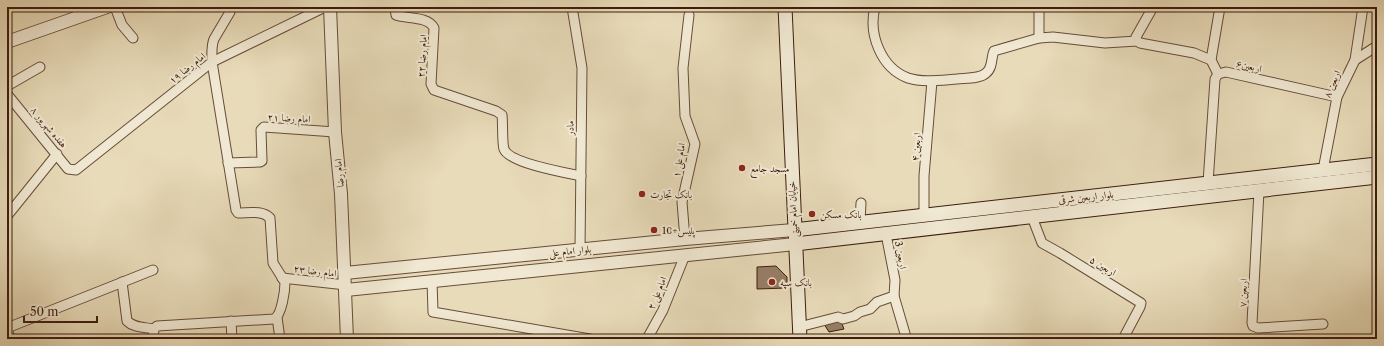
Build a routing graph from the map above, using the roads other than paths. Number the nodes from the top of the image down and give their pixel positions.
1 (107, 7) edge
2 (115, 7) edge
3 (325, 7) edge
4 (330, 7) edge
5 (395, 7) edge
6 (572, 7) edge
7 (785, 7) edge
8 (875, 7) edge
9 (1039, 7) edge
10 (1154, 7) edge
11 (1220, 7) edge
12 (1363, 7) edge
13 (78, 12) edge
14 (230, 12) dead end
15 (689, 15) dead end
16 (133, 38) dead end
17 (1039, 38) junction
18 (1137, 41) junction
19 (7, 42) edge
20 (1377, 46) edge
21 (1210, 60) junction
22 (1355, 60) junction
23 (212, 62) junction
24 (40, 66) dead end
25 (1218, 74) junction
26 (932, 81) junction
27 (7, 86) edge
28 (7, 94) edge
29 (1337, 97) junction
30 (335, 132) junction
31 (57, 154) junction
32 (228, 163) junction
33 (1377, 164) edge
34 (76, 170) joint
35 (1323, 170) junction
36 (581, 176) junction
37 (1377, 177) edge
38 (1208, 183) junction
39 (1259, 191) junction
40 (861, 203) dead end
41 (924, 215) junction
42 (7, 216) edge
43 (1032, 217) junction
44 (860, 222) junction
45 (794, 230) junction
46 (886, 234) junction
47 (685, 239) junction
48 (795, 244) junction
49 (580, 250) junction
50 (685, 255) junction
51 (153, 270) dead end
52 (345, 273) junction
53 (282, 278) junction
54 (432, 281) junction
55 (122, 282) junction
56 (346, 288) junction
57 (894, 296) junction
58 (277, 317) junction
59 (231, 321) junction
60 (1323, 324) dead end
61 (7, 328) edge
62 (154, 328) junction
63 (799, 333) edge
64 (907, 338) edge
65 (10, 339) edge
66 (153, 339) edge
67 (232, 339) edge
68 (280, 339) edge
69 (347, 339) edge
70 (590, 339) edge
71 (647, 339) edge
72 (1124, 339) edge

1 - 13 street
2 - 16 street
3 - 23 street, امام رضا ۱۹
4 - 30 street, امام رضا
5 - 36 street, امام رضا ۲۲
6 - 36 street, مادر
7 - 45 main road, خیابان امام خمینی
8 - 26 street
9 - 17 street
10 - 18 street
11 - 21 street
12 - 22 street, اربعین ۸
13 - 19 street
14 - 23 street
15 - 47 street, امام علی ۱
17 - 18 street
17 - 26 street
18 - 21 street
20 - 22 street
21 - 25 street
22 - 29 street, اربعین ۸
23 - 32 street
23 - 34 street, امام رضا ۱۹
24 - 27 street
25 - 29 street, اربعین۶
25 - 38 street
26 - 41 street, اربعین ۴
28 - 31 street, هفده شهریور ۸
29 - 35 street, اربعین ۸
30 - 32 street, امام رضا ۲۱
30 - 52 street, امام رضا
31 - 34 street, هفده شهریور ۸
31 - 42 street
32 - 53 street
33 - 35 main road, بلوار اربعین شرقی
35 - 38 main road, بلوار اربعین شرقی
36 - 49 street, مادر
37 - 39 main road, بلوار اربعین شرقی
38 - 41 main road, بلوار اربعین شرقی
39 - 43 main road, بلوار اربعین شرقی
39 - 60 street, اربعین ۷
40 - 44 street
41 - 44 main road, بلوار اربعین شرقی
43 - 46 main road, بلوار اربعین شرقی
43 - 72 street, اربعین ۵
44 - 45 main road, بلوار اربعین شرقی
45 - 47 street, بلوار امام علی
45 - 48 main road, خیابان امام خمینی
46 - 48 main road, بلوار اربعین شرقی
46 - 57 street, اربعین 3
47 - 49 street, بلوار امام علی
48 - 50 street, بلوار امام علی
48 - 63 main road, خیابان امام خمینی
49 - 52 street, بلوار امام علی
50 - 54 street, بلوار امام علی
50 - 71 street, امام علی ۲
51 - 55 street
52 - 56 street, امام رضا
53 - 56 street, امام رضا ۲۳
53 - 58 street
54 - 56 street, بلوار امام علی
54 - 70 street
55 - 61 street
55 - 62 street
56 - 69 street, امام رضا
57 - 63 street
57 - 64 street, اربعین 3
58 - 59 street
58 - 68 street
59 - 62 street
59 - 67 street
61 - 65 street
62 - 66 street

